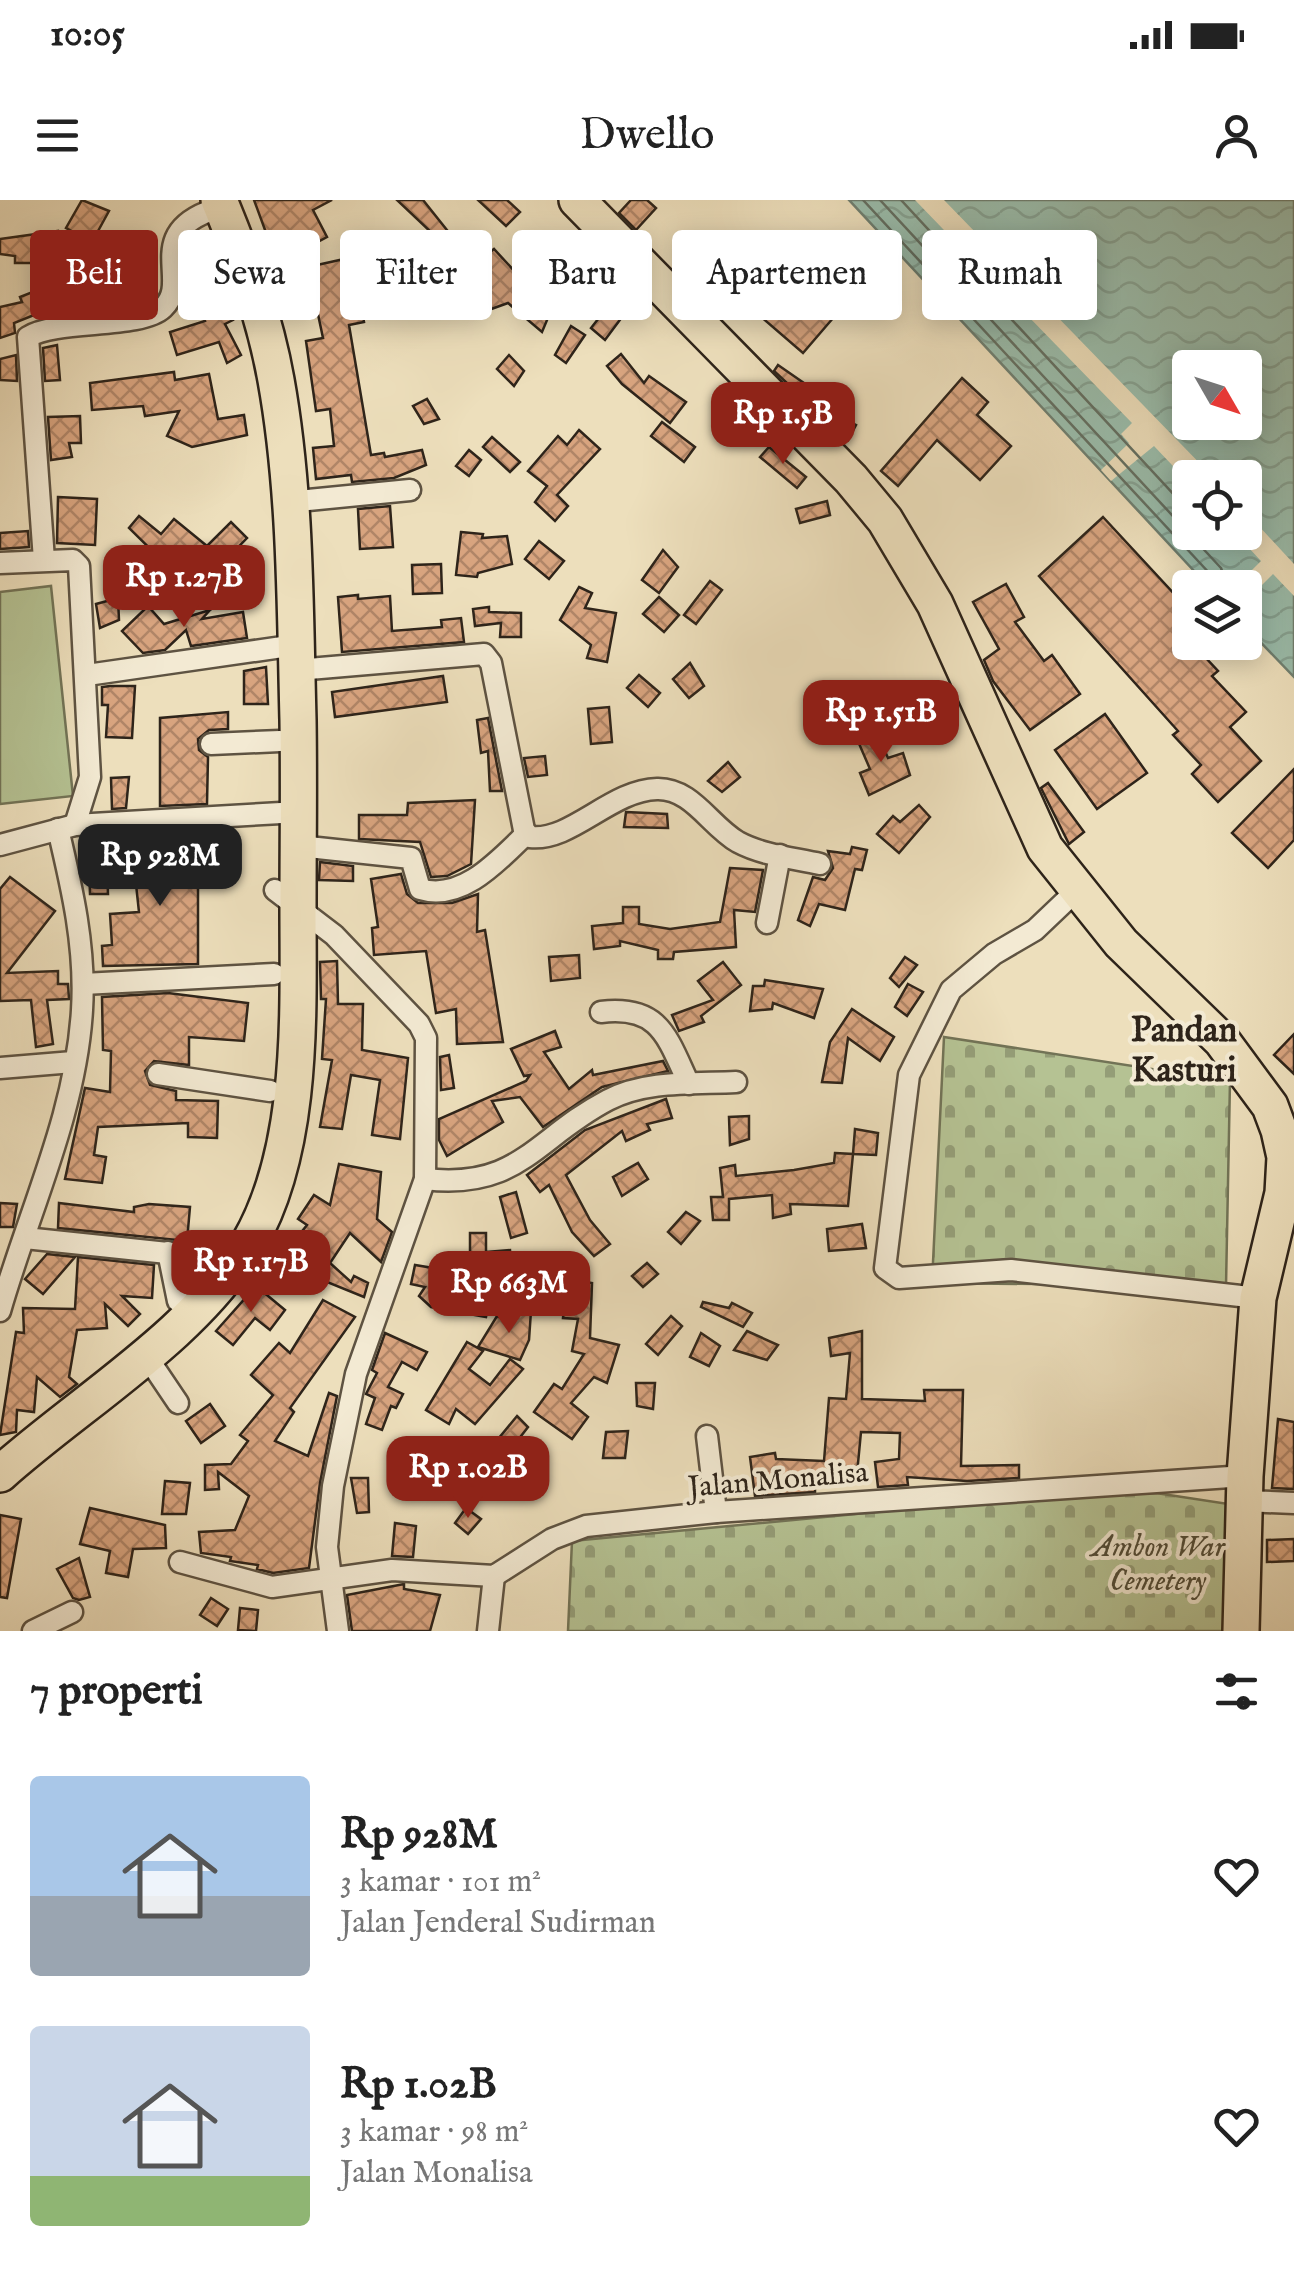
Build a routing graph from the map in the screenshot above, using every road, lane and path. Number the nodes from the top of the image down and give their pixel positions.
1 (577, 200) edge
2 (213, 205) edge
3 (410, 490) dead end
4 (288, 502) junction
5 (44, 560) junction
6 (0, 563) edge
7 (290, 654) junction
8 (87, 675) junction
9 (280, 741) junction
10 (211, 744) dead end
11 (281, 813) junction
12 (67, 827) junction
13 (526, 834) junction
14 (0, 844) edge
15 (299, 846) junction
16 (780, 855) junction
17 (820, 864) dead end
18 (1076, 891) junction
19 (287, 899) junction
20 (766, 923) dead end
21 (274, 974) junction
22 (83, 984) junction
23 (601, 1012) dead end
24 (73, 1062) junction
25 (0, 1068) edge
26 (158, 1074) dead end
27 (736, 1082) dead end
28 (690, 1084) junction
29 (270, 1091) junction
30 (425, 1179) junction
31 (25, 1238) junction
32 (168, 1252) junction
33 (215, 1258) junction
34 (4, 1282) edge
35 (1258, 1298) junction
36 (178, 1300) junction
37 (0, 1312) edge
38 (145, 1354) junction
39 (178, 1403) dead end
40 (707, 1436) dead end
41 (0, 1453) edge
42 (0, 1474) edge
43 (1245, 1489) junction
44 (1294, 1504) edge
45 (716, 1512) junction
46 (180, 1562) dead end
47 (494, 1576) junction
48 (330, 1580) junction
49 (72, 1612) dead end
50 (33, 1631) edge
51 (338, 1631) edge
52 (488, 1631) edge
53 (1241, 1631) edge

1 - 18 highway
2 - 4 highway
2 - 5 street
2 - 7 highway
3 - 4 street
4 - 7 highway
5 - 6 street
5 - 8 street
7 - 8 street
7 - 9 highway
7 - 13 street
7 - 15 highway
8 - 12 street
9 - 10 street
9 - 11 highway
11 - 12 street
11 - 19 highway
12 - 14 street
12 - 22 street
13 - 15 street
13 - 16 street
15 - 19 highway
16 - 17 street
16 - 20 street
18 - 35 highway
18 - 35 street
19 - 21 highway
19 - 30 street
19 - 38 highway
21 - 22 street
21 - 29 highway
22 - 24 street
23 - 28 street
24 - 25 street
24 - 31 street
26 - 29 street
27 - 28 street
28 - 30 street
29 - 33 highway
30 - 48 street
31 - 32 street
31 - 34 street
32 - 33 street
32 - 36 street
33 - 36 highway
34 - 37 street
35 - 43 highway
36 - 41 highway
38 - 39 street
38 - 42 highway
40 - 45 street
43 - 44 street, Jalan Monalisa
43 - 45 street, Jalan Monalisa
43 - 53 highway
45 - 47 street, Jalan Monalisa
46 - 48 street
47 - 48 street
47 - 52 street
48 - 51 street
49 - 50 street

